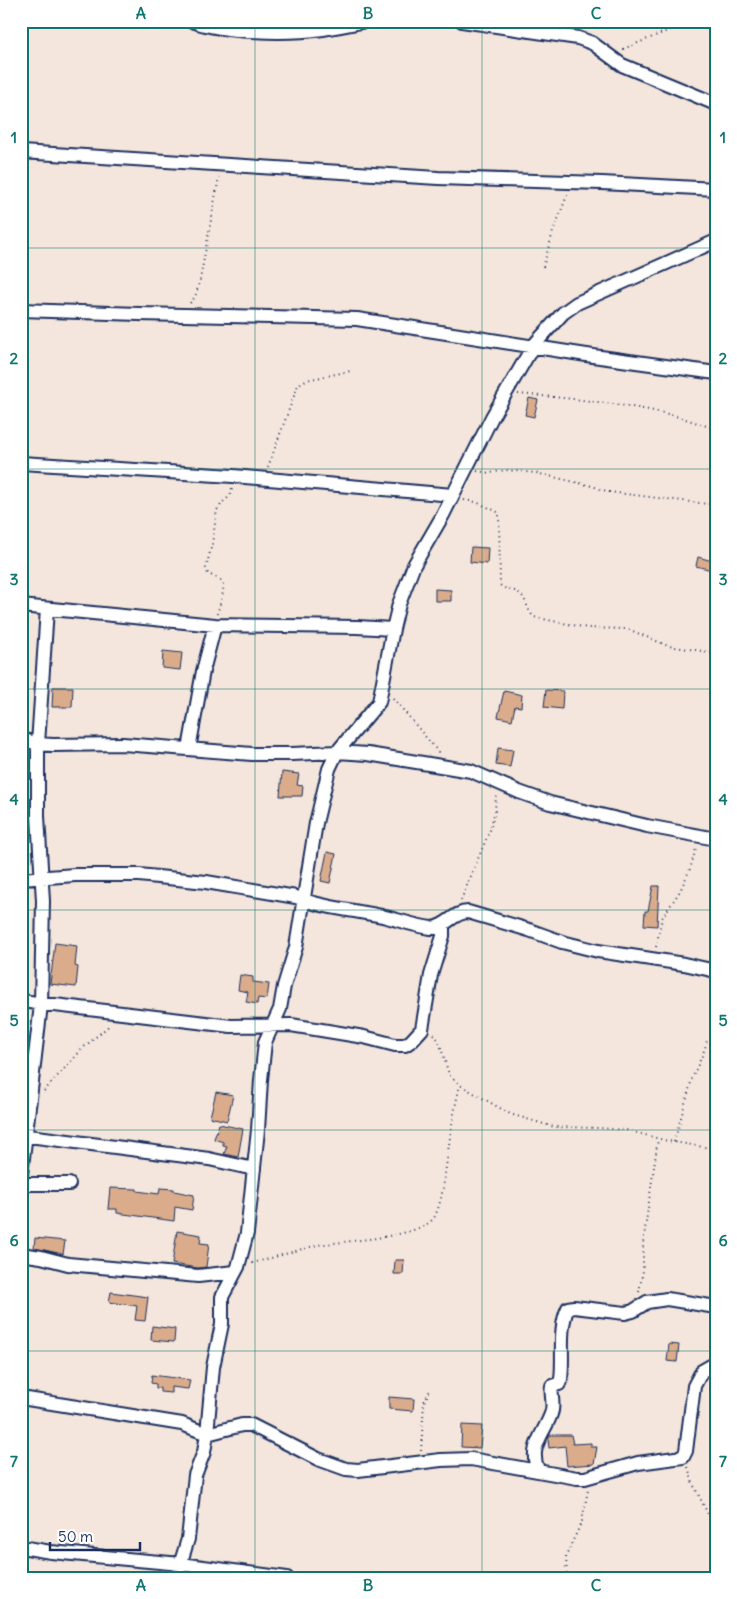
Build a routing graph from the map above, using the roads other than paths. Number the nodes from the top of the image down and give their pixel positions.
1 (192, 21) edge
2 (366, 21) edge
3 (462, 21) edge
4 (716, 104) edge
5 (21, 152) edge
6 (716, 189) edge
7 (716, 241) edge
8 (21, 310) edge
9 (533, 346) junction
10 (716, 373) edge
11 (21, 463) edge
12 (452, 496) junction
13 (21, 606) edge
14 (46, 609) junction
15 (215, 625) junction
16 (392, 629) junction
17 (21, 739) edge
18 (38, 744) junction
19 (189, 749) junction
20 (337, 752) junction
21 (716, 840) edge
22 (42, 878) junction
23 (21, 879) edge
24 (304, 901) junction
25 (443, 925) junction
26 (716, 971) edge
27 (21, 1001) edge
28 (41, 1004) junction
29 (271, 1027) junction
30 (23, 1136) edge
31 (254, 1169) junction
32 (21, 1175) edge
33 (21, 1184) edge
34 (69, 1184) dead end
35 (21, 1254) edge
36 (236, 1269) junction
37 (716, 1307) edge
38 (716, 1363) edge
39 (21, 1398) edge
40 (208, 1434) junction
41 (538, 1470) junction
42 (21, 1547) edge
43 (181, 1564) junction
44 (176, 1578) edge
45 (286, 1578) edge

1 - 2 street
3 - 4 street
5 - 6 street
7 - 9 street
8 - 9 street
9 - 10 street
9 - 12 street
11 - 12 street
12 - 16 street
13 - 14 street
14 - 15 street
14 - 18 street
15 - 16 street
15 - 19 street
16 - 20 street
17 - 18 street
18 - 19 street
18 - 22 street
19 - 20 street
20 - 21 street
20 - 24 street
22 - 23 street
22 - 24 street
22 - 28 street
24 - 25 street
24 - 29 street
25 - 26 street
25 - 29 street
27 - 28 street
28 - 29 street
28 - 30 street
29 - 31 street
30 - 31 street
30 - 32 street
31 - 36 street
33 - 34 street
35 - 36 street
36 - 40 street
37 - 41 street
38 - 41 street
39 - 40 street
40 - 41 street
40 - 43 street
42 - 43 street
43 - 44 street
43 - 45 street

